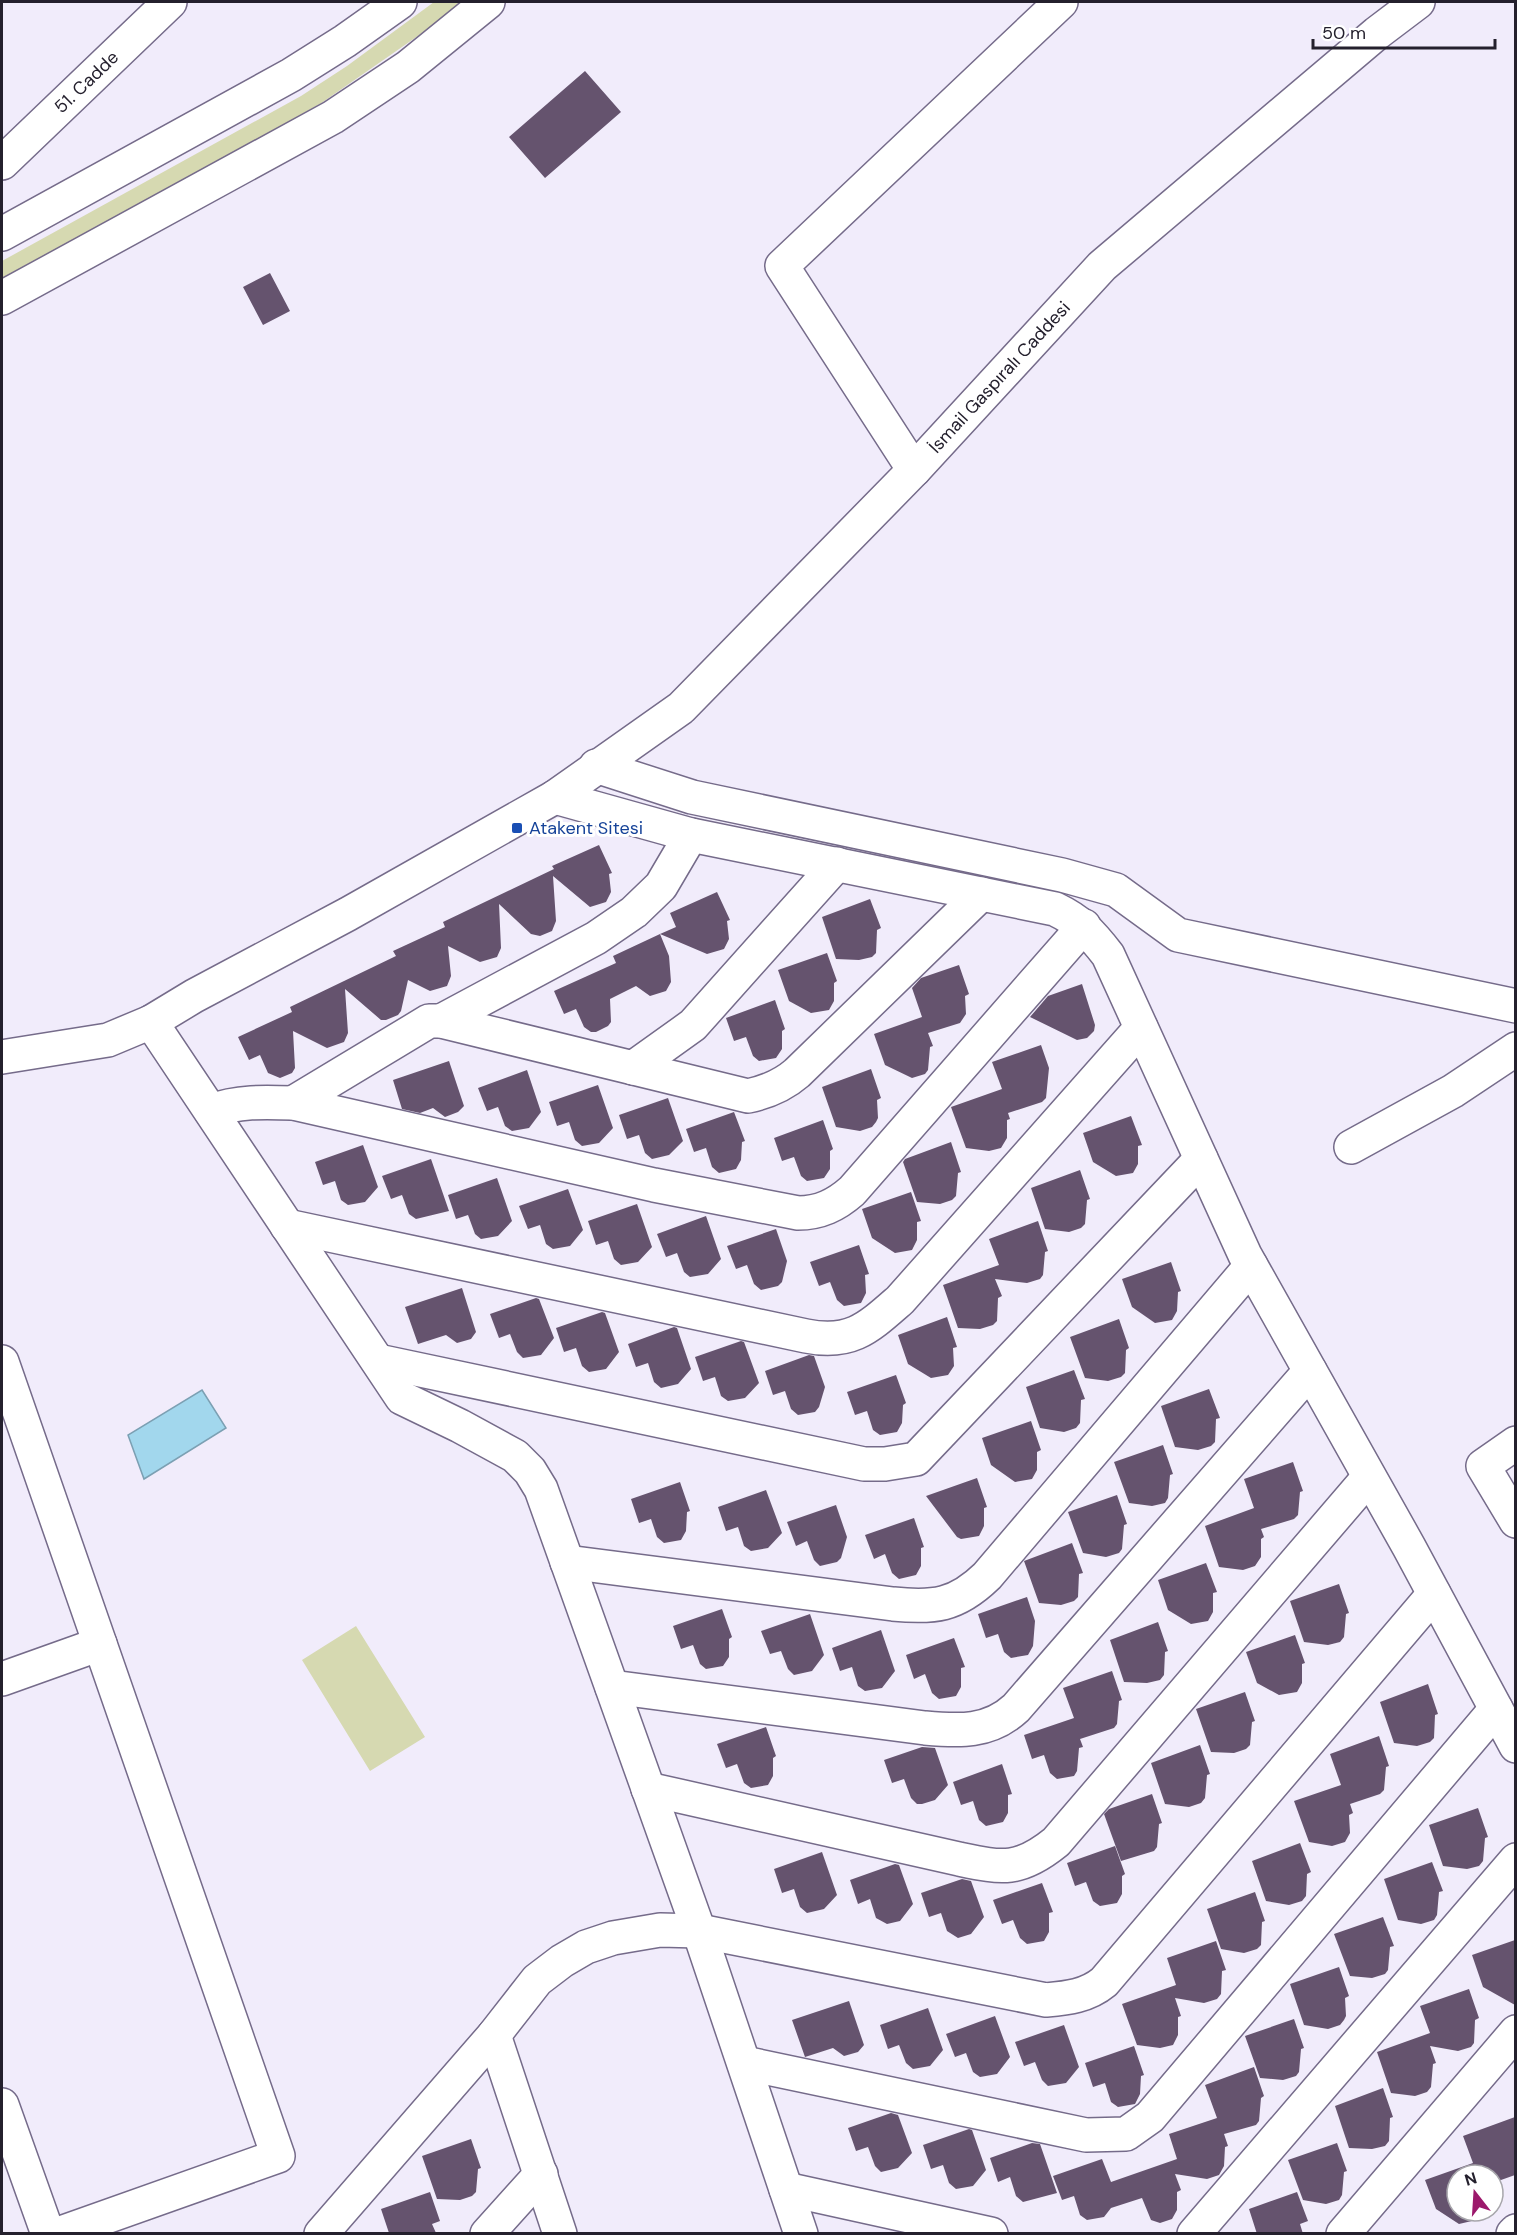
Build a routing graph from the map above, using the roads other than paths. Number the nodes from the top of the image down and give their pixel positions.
1 (170, 2) edge
2 (400, 2) edge
3 (488, 2) edge
4 (1061, 2) edge
5 (1418, 2) edge
6 (2, 163) edge
7 (2, 234) edge
8 (2, 298) edge
9 (914, 470) junction
10 (596, 766) junction
11 (555, 796) junction
12 (691, 835) junction
13 (837, 864) junction
14 (981, 894) junction
15 (1084, 926) junction
16 (1515, 1006) edge
17 (441, 1021) junction
18 (151, 1022) junction
19 (1142, 1028) junction
20 (1515, 1049) edge
21 (2, 1057) edge
22 (633, 1068) junction
23 (293, 1103) junction
24 (211, 1111) junction
25 (1351, 1147) dead end
26 (1201, 1159) junction
27 (287, 1226) junction
28 (1251, 1266) junction
29 (378, 1361) junction
30 (2, 1362) edge
31 (1310, 1371) junction
32 (1515, 1443) edge
33 (1369, 1477) junction
34 (1515, 1521) edge
35 (567, 1562) junction
36 (1434, 1594) junction
37 (100, 1644) junction
38 (2, 1679) edge
39 (612, 1687) junction
40 (1496, 1709) junction
41 (1515, 1746) edge
42 (648, 1788) junction
43 (1515, 1860) edge
44 (699, 1931) junction
45 (1515, 2032) edge
46 (494, 2035) junction
47 (744, 2063) junction
48 (2, 2105) edge
49 (540, 2174) junction
50 (786, 2189) junction
51 (48, 2234) edge
52 (58, 2234) edge
53 (321, 2234) edge
54 (487, 2234) edge
55 (560, 2234) edge
56 (801, 2234) edge
57 (991, 2234) edge
58 (1194, 2234) edge
59 (1343, 2234) edge

1 - 6 street, 51. Cadde
2 - 7 street
3 - 8 street
4 - 9 street
5 - 9 street, İsmail Gaspıralı Caddesi
9 - 10 street, İsmail Gaspıralı Caddesi
10 - 11 street, İsmail Gaspıralı Caddesi
10 - 16 street
11 - 12 street
11 - 18 street, İsmail Gaspıralı Caddesi
12 - 13 street
12 - 17 street
13 - 14 street
13 - 22 street
14 - 15 street
14 - 22 street
15 - 19 street
15 - 23 street
17 - 22 street
17 - 23 street
18 - 21 street, İsmail Gaspıralı Caddesi
18 - 24 street
19 - 26 street
19 - 27 street
20 - 25 street
23 - 24 street
24 - 27 street
26 - 28 street
26 - 29 street
27 - 29 street
28 - 31 street
28 - 35 street
29 - 35 street
30 - 37 street
31 - 33 street
31 - 39 street
32 - 34 street
33 - 36 street
33 - 42 street
35 - 39 street
36 - 40 street
36 - 44 street
37 - 38 street
37 - 52 street
39 - 42 street
40 - 41 street
40 - 47 street
42 - 44 street
43 - 58 street
44 - 46 street
44 - 47 street
45 - 59 street
46 - 49 street
46 - 53 street
47 - 50 street
48 - 51 street
49 - 54 street
49 - 55 street
50 - 56 street
50 - 57 street

